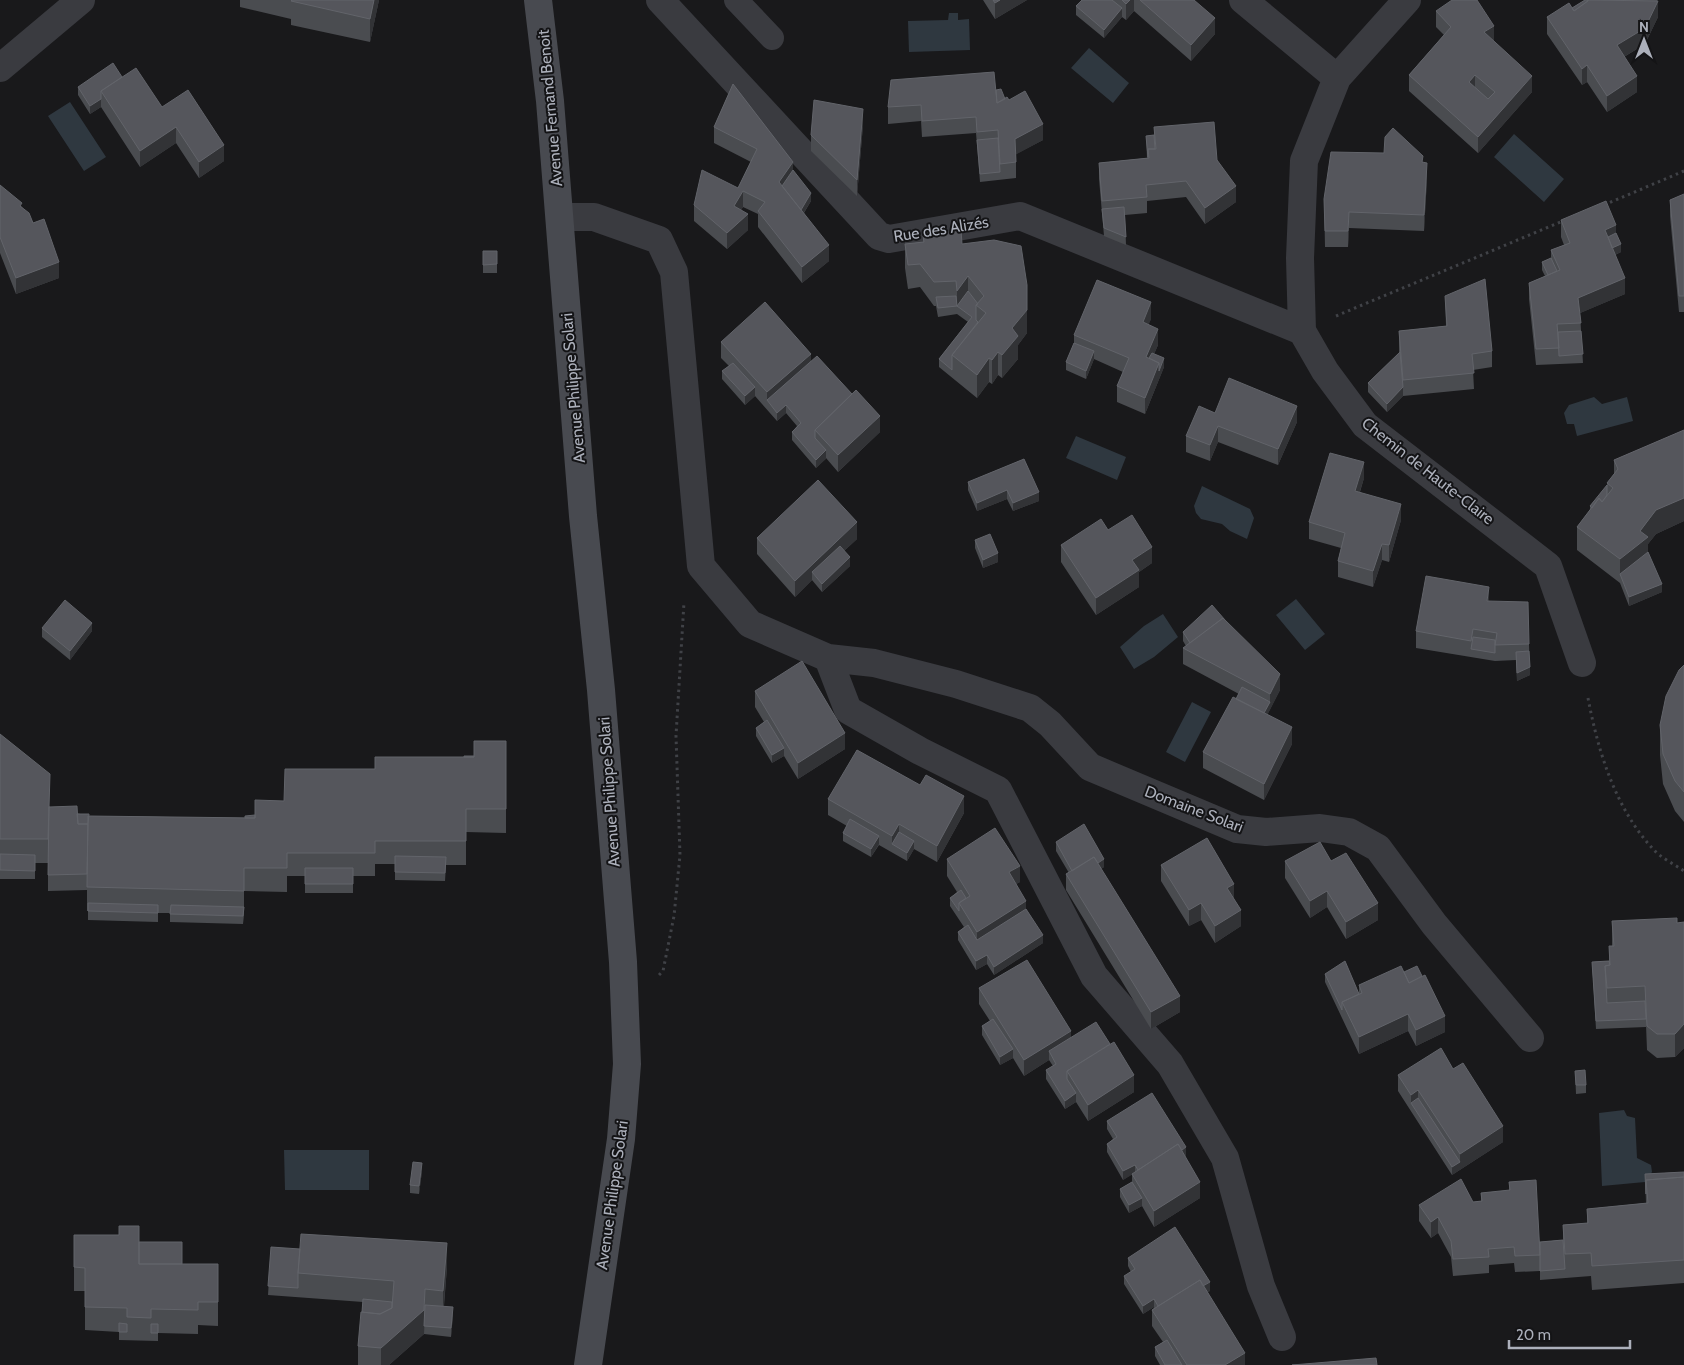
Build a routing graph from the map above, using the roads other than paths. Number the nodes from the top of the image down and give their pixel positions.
1 (81, 0) edge
2 (538, 0) edge
3 (660, 0) edge
4 (736, 0) edge
5 (1243, 0) edge
6 (1407, 0) edge
7 (772, 38) dead end
8 (0, 68) edge
9 (1337, 78) junction
10 (560, 217) junction
11 (1302, 331) junction
12 (828, 658) junction
13 (1582, 663) road end
14 (1530, 1038) dead end
15 (1282, 1336) dead end
16 (588, 1365) edge

1 - 8 street
2 - 10 main road, Avenue Fernand Benoit
3 - 11 street, Rue des Alizés
4 - 7 lane
5 - 9 street
6 - 9 street, Chemin de Haute-Claire
9 - 11 street, Chemin de Haute-Claire
10 - 12 street, Domaine Solari
10 - 16 main road, Avenue Philippe Solari
11 - 13 street, Chemin de Haute-Claire
12 - 14 street, Domaine Solari
12 - 15 street

